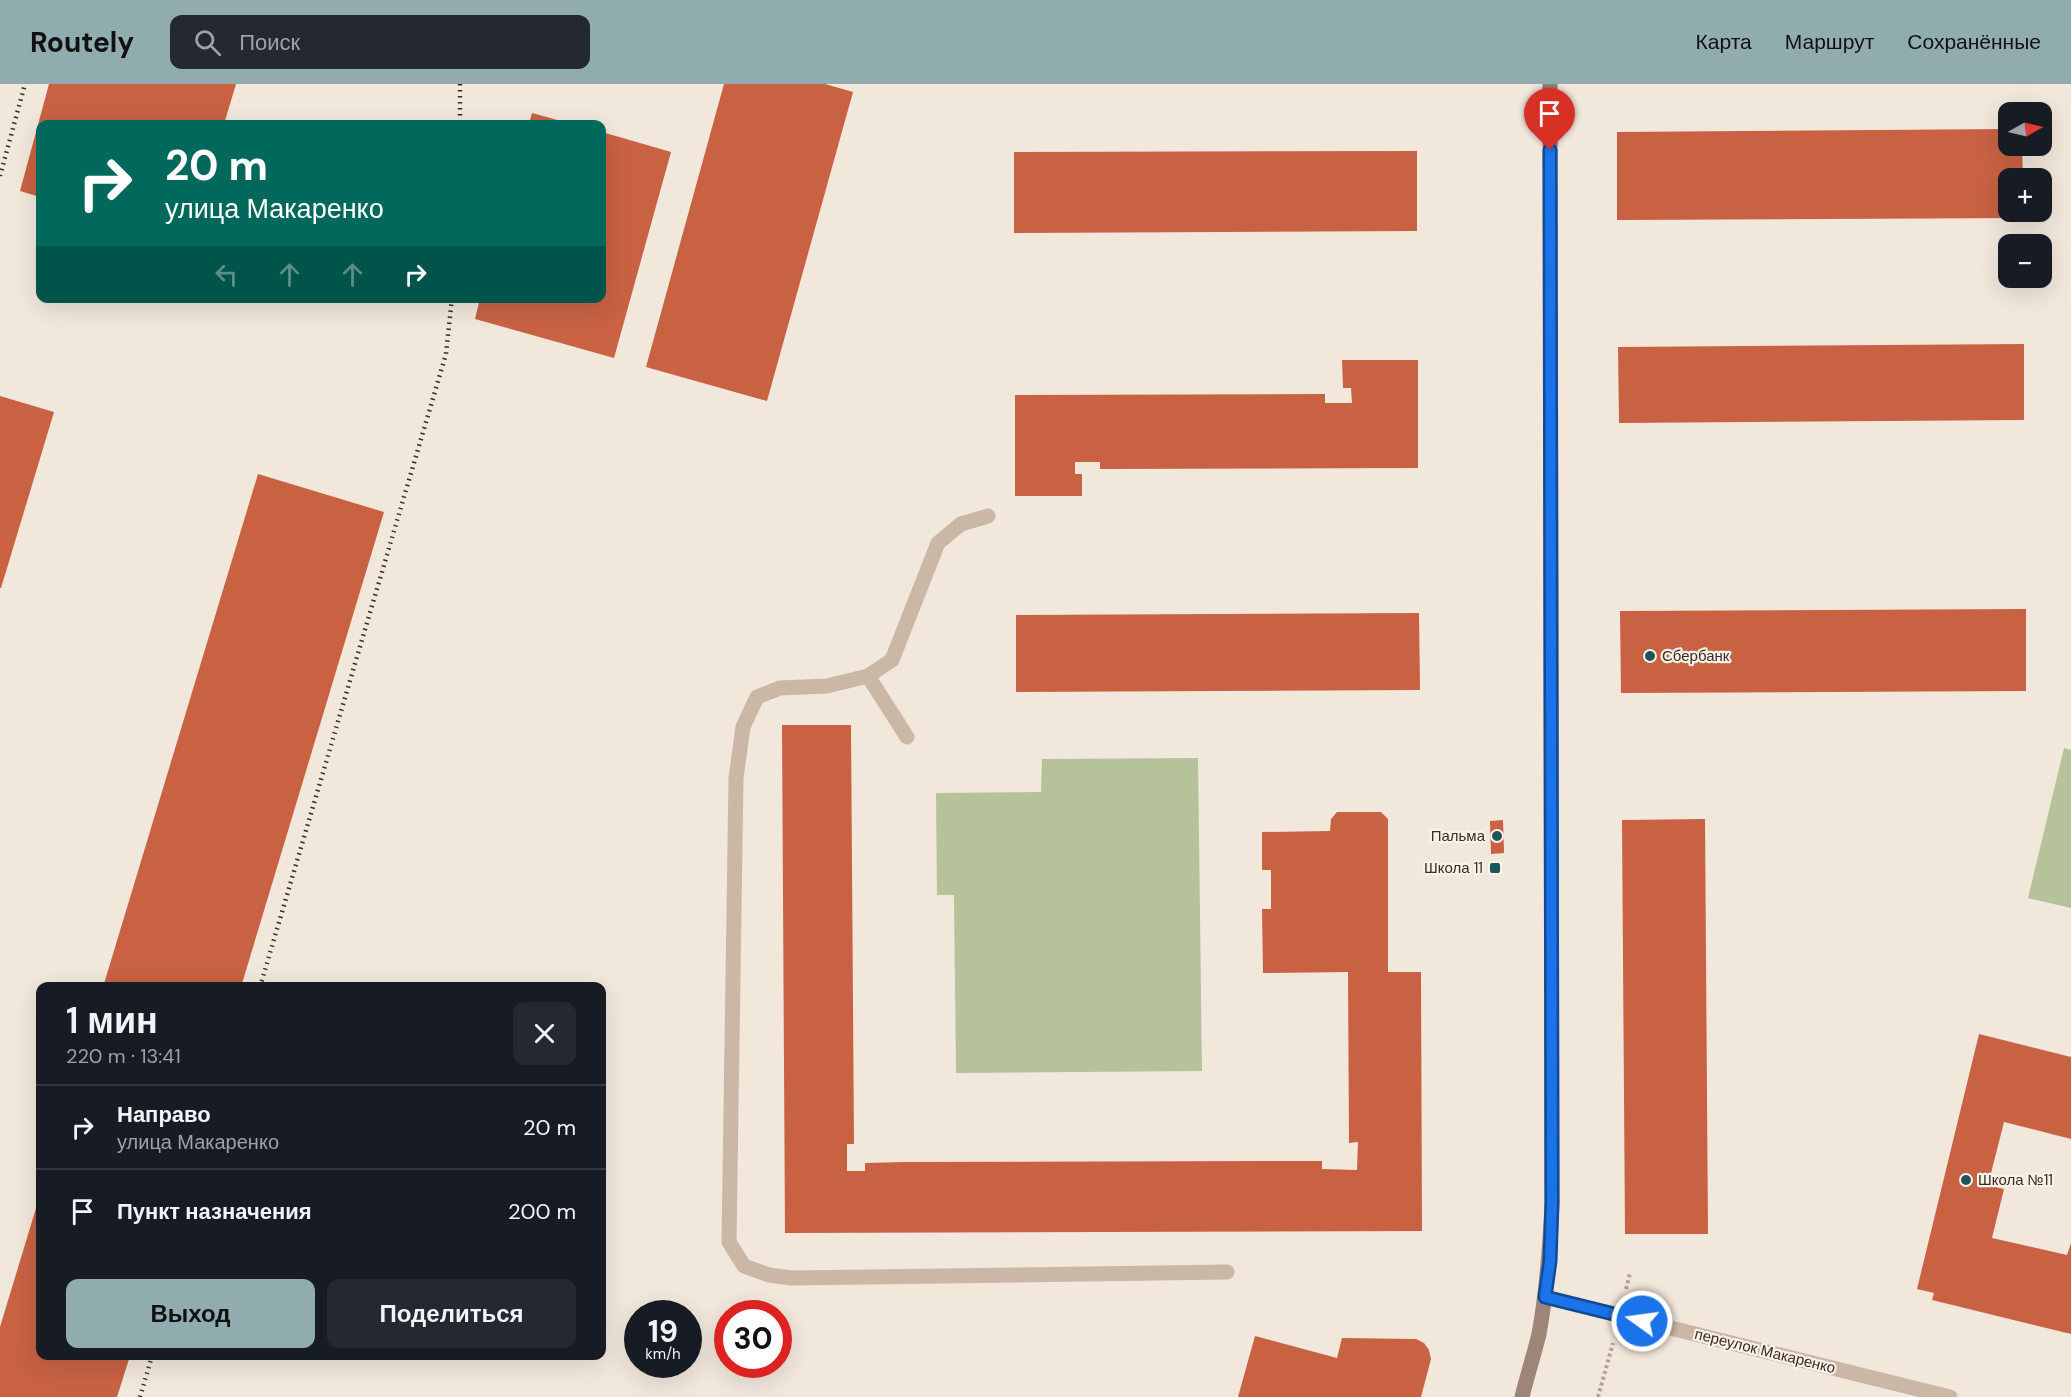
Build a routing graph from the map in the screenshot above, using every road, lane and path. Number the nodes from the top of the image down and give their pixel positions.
1 (1550, 84) edge
2 (988, 516) dead end
3 (868, 676) junction
4 (907, 737) dead end
5 (1227, 1272) dead end
6 (1545, 1297) junction
7 (1522, 1397) edge
8 (1950, 1397) edge

1 - 6 street
2 - 3 street
3 - 4 street
3 - 5 street
6 - 7 street
6 - 8 street, переулок Макаренко

